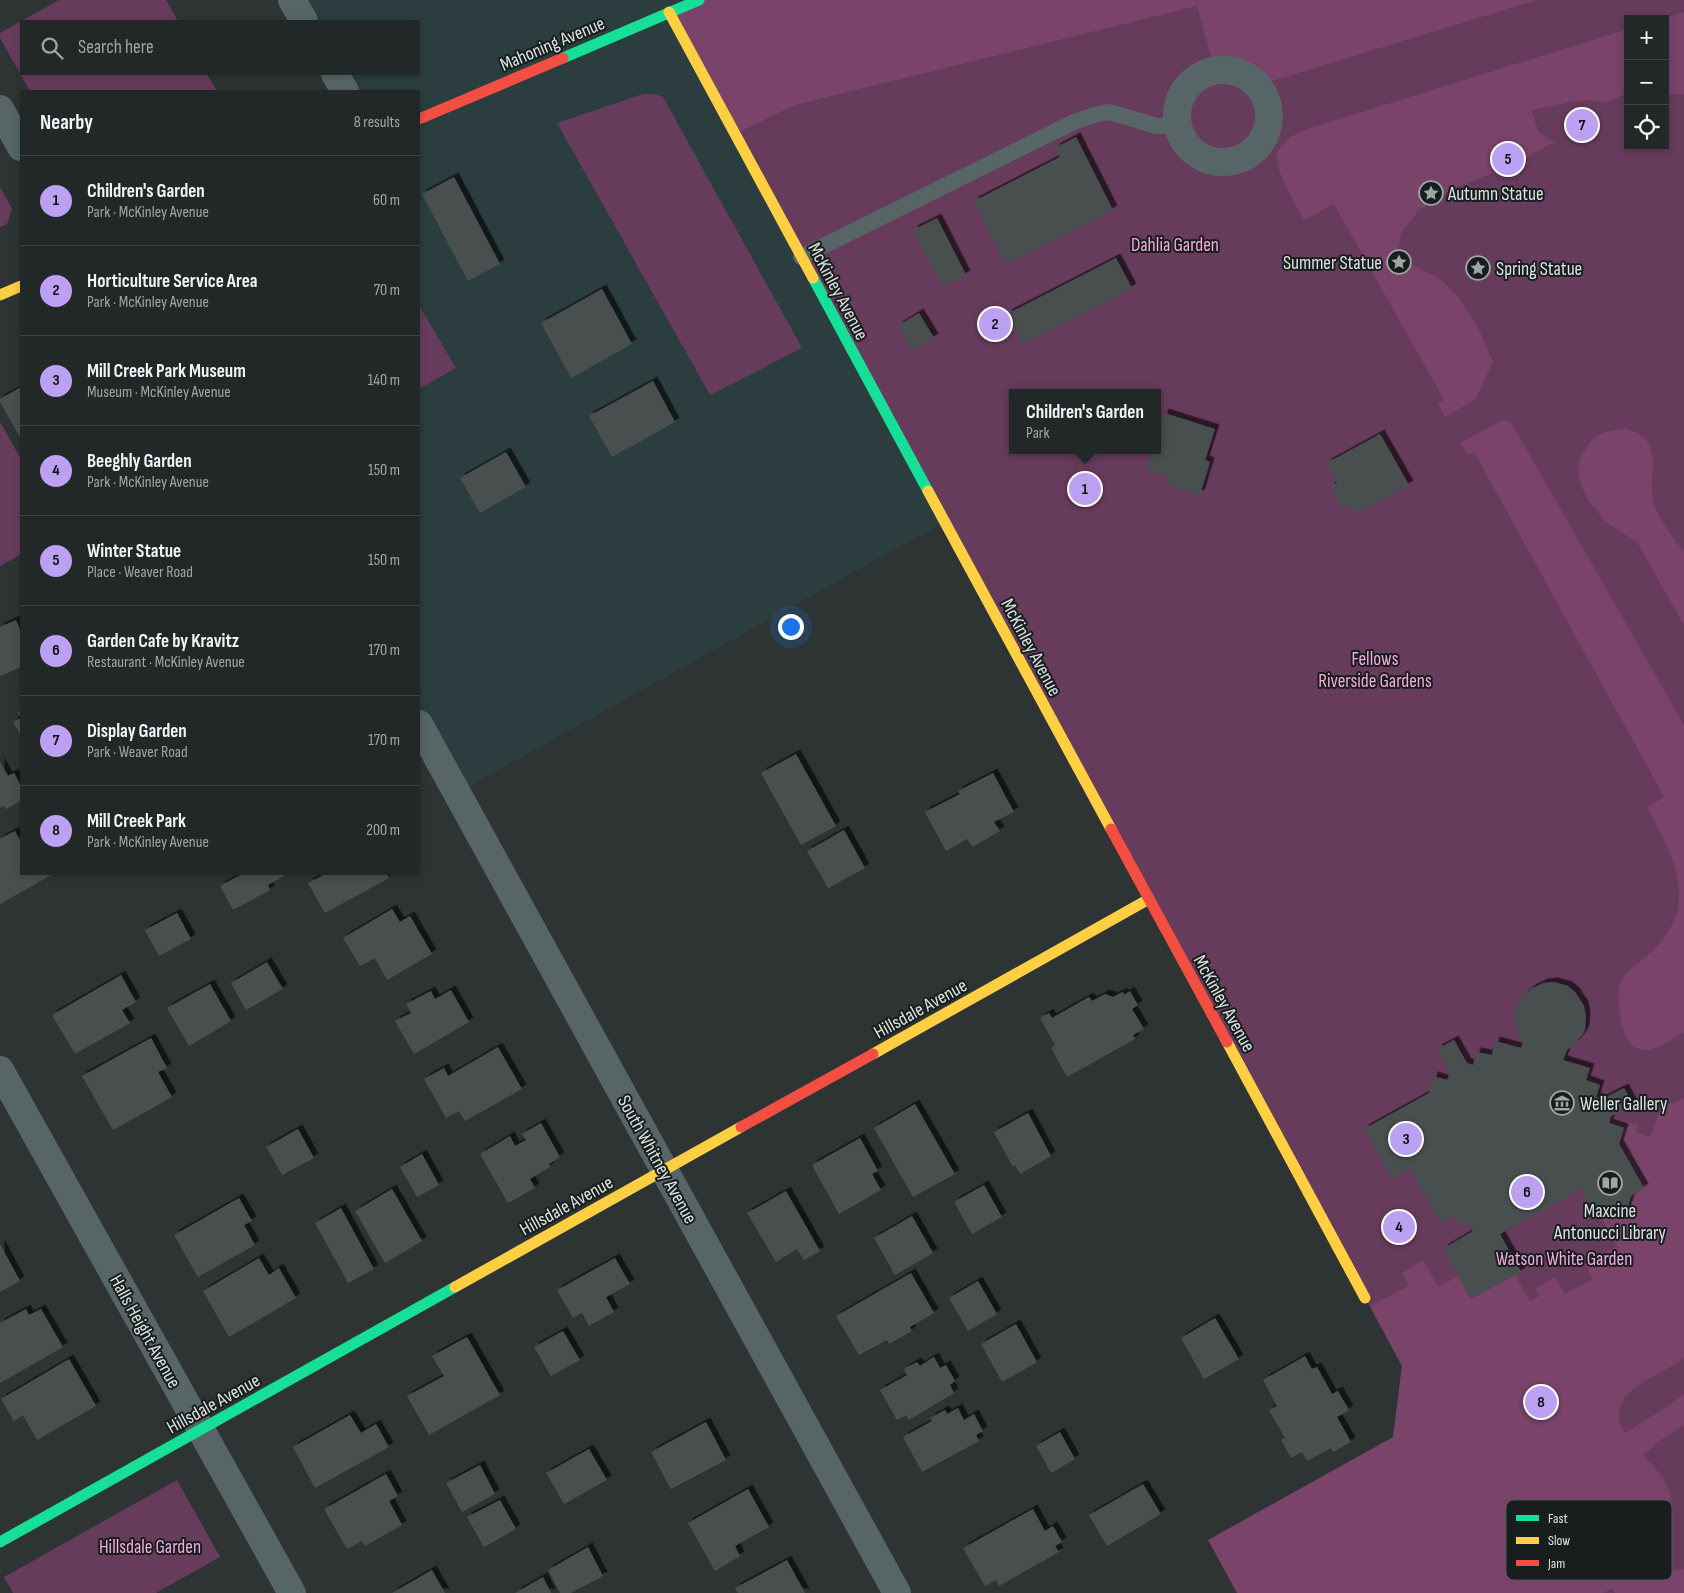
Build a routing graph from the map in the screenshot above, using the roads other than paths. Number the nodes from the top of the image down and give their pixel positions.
1 (292, 0) edge
2 (699, 0) edge
3 (669, 12) junction
4 (303, 20) edge
5 (336, 75) edge
6 (344, 90) edge
7 (0, 109) edge
8 (420, 119) edge
9 (1179, 125) dead end
10 (20, 145) edge
11 (801, 257) junction
12 (20, 286) edge
13 (0, 296) edge
14 (420, 726) edge
15 (1149, 899) junction
16 (0, 1070) edge
17 (664, 1170) junction
18 (1365, 1298) dead end
19 (200, 1430) junction
20 (0, 1542) edge
21 (292, 1593) edge
22 (897, 1593) edge

1 - 4 street
2 - 3 street, Mahoning Avenue
3 - 8 street, Mahoning Avenue
3 - 11 street, McKinley Avenue
5 - 6 street
7 - 10 street
9 - 11 lane
11 - 15 street, McKinley Avenue
12 - 13 street
14 - 17 street, South Whitney Avenue
15 - 17 street, Hillsdale Avenue
15 - 18 street, McKinley Avenue
16 - 19 street, Halls Height Avenue
17 - 19 street, Hillsdale Avenue
17 - 22 street, South Whitney Avenue
19 - 20 street, Hillsdale Avenue
19 - 21 street, Halls Height Avenue

